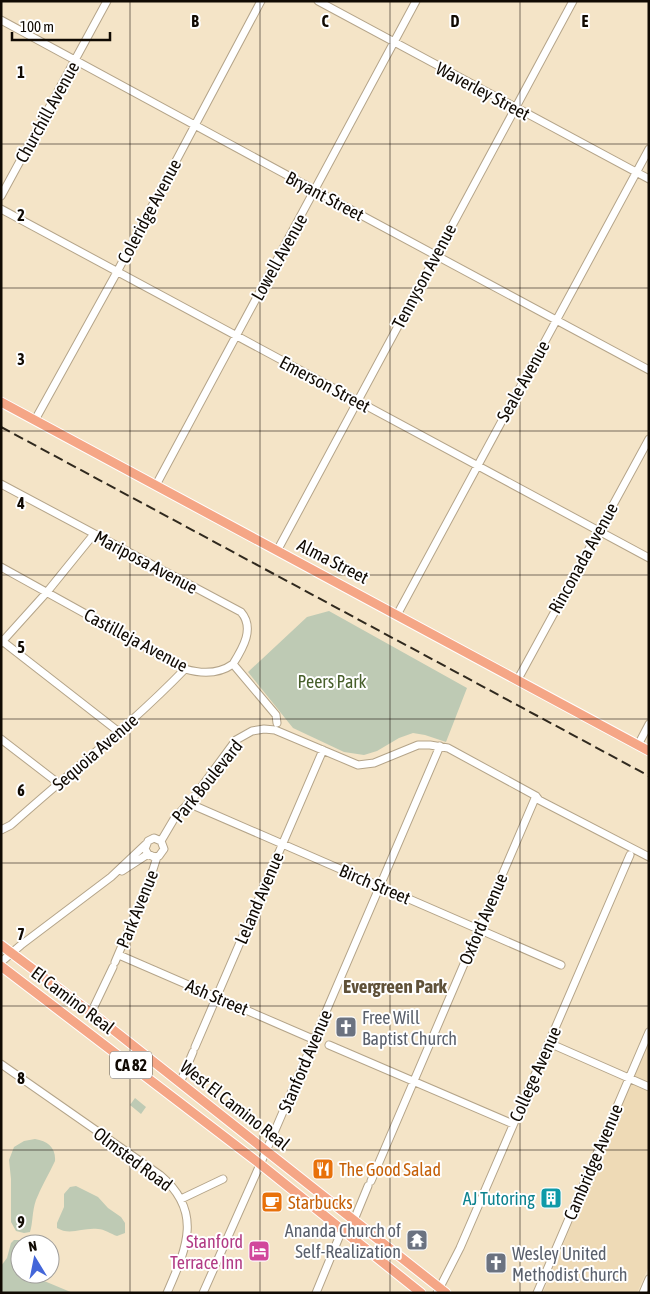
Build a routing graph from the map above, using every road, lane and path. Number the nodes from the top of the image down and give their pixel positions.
1 (107, 1) edge
2 (261, 1) edge
3 (318, 1) edge
4 (416, 1) edge
5 (573, 1) edge
6 (1, 20) edge
7 (395, 42) junction
8 (75, 60) junction
9 (515, 108) junction
10 (195, 125) junction
11 (649, 149) edge
12 (636, 173) junction
13 (649, 179) edge
14 (315, 191) junction
15 (1, 196) edge
16 (1, 209) edge
17 (435, 255) junction
18 (117, 272) junction
19 (556, 320) junction
20 (236, 336) junction
21 (649, 370) edge
22 (356, 400) junction
23 (1, 402) edge
24 (35, 420) junction
25 (649, 439) edge
26 (477, 465) junction
27 (1, 484) edge
28 (156, 485) junction
29 (598, 531) junction
30 (94, 534) junction
31 (277, 550) junction
32 (649, 558) edge
33 (1, 567) edge
34 (47, 592) junction
35 (398, 614) junction
36 (2, 641) edge
37 (233, 664) junction
38 (185, 669) junction
39 (518, 679) junction
40 (277, 723) dead end
41 (649, 724) edge
42 (119, 732) junction
43 (1, 739) edge
44 (638, 745) junction
45 (440, 746) junction
46 (322, 750) junction
47 (649, 750) edge
48 (58, 783) junction
49 (536, 796) junction
50 (188, 803) junction
51 (1, 830) edge
52 (162, 841) junction
53 (146, 843) junction
54 (282, 843) junction
55 (148, 854) junction
56 (630, 855) dead end
57 (157, 856) junction
58 (649, 857) edge
59 (111, 877) junction
60 (381, 886) junction
61 (479, 928) junction
62 (1, 946) edge
63 (11, 953) junction
64 (116, 961) junction
65 (1, 962) edge
66 (561, 965) dead end
67 (1, 966) edge
68 (217, 996) junction
69 (91, 1013) junction
70 (649, 1032) edge
71 (314, 1040) junction
72 (549, 1043) junction
73 (328, 1046) dead end
74 (1, 1064) edge
75 (629, 1078) junction
76 (413, 1082) junction
77 (180, 1083) junction
78 (649, 1087) edge
79 (513, 1124) junction
80 (220, 1134) joint
81 (267, 1150) junction
82 (260, 1164) junction
83 (223, 1179) dead end
84 (181, 1199) junction
85 (354, 1220) junction
86 (342, 1230) junction
87 (649, 1279) edge
88 (441, 1291) edge
89 (167, 1293) edge
90 (203, 1293) edge
91 (316, 1293) edge
92 (421, 1293) edge
93 (537, 1293) edge
94 (643, 1293) edge

1 - 8 street, Churchill Avenue
2 - 10 street, Coleridge Avenue
3 - 7 street, Waverley Street
4 - 7 street, Lowell Avenue
5 - 9 street, Tennyson Avenue
6 - 8 street, Bryant Street
7 - 9 street, Waverley Street
7 - 14 street, Lowell Avenue
8 - 10 street, Bryant Street
8 - 15 street, Churchill Avenue
9 - 12 street, Waverley Street
9 - 17 street, Tennyson Avenue
10 - 14 street, Bryant Street
10 - 18 street, Coleridge Avenue
11 - 12 street, Seale Avenue
12 - 13 street, Waverley Street
12 - 19 street, Seale Avenue
14 - 17 street, Bryant Street
14 - 20 street, Lowell Avenue
16 - 18 street, Emerson Street
17 - 19 street, Bryant Street
17 - 22 street, Tennyson Avenue
18 - 20 street, Emerson Street
18 - 24 street, Coleridge Avenue
19 - 21 street, Bryant Street
19 - 26 street, Seale Avenue
20 - 22 street, Emerson Street
20 - 28 street, Lowell Avenue
22 - 26 street, Emerson Street
22 - 31 street, Tennyson Avenue
23 - 24 main road, Alma Street
24 - 28 main road, Alma Street
25 - 29 street, Rinconada Avenue
26 - 29 street, Emerson Street
26 - 35 street, Seale Avenue
27 - 30 street, Mariposa Avenue
28 - 31 main road, Alma Street
29 - 32 street, Emerson Street
29 - 39 street, Rinconada Avenue
30 - 34 street
30 - 37 street, Mariposa Avenue
31 - 35 main road, Alma Street
33 - 34 street, Castilleja Avenue
34 - 36 street
34 - 38 street, Castilleja Avenue
35 - 39 main road, Alma Street
36 - 42 street
37 - 38 street, Castilleja Avenue
37 - 40 street
38 - 42 street, Sequoia Avenue
39 - 44 main road, Alma Street
41 - 44 street
42 - 48 street, Sequoia Avenue
43 - 48 street
44 - 47 main road, Alma Street
45 - 46 street, Park Boulevard
45 - 49 street, Park Boulevard
45 - 60 street, Stanford Avenue
46 - 50 street, Park Boulevard
46 - 54 street, Leland Avenue
48 - 51 street, Sequoia Avenue
49 - 58 street, Park Boulevard
49 - 61 street, Oxford Avenue
50 - 52 street, Park Boulevard
50 - 54 street, Birch Street
52 - 53 street, Park Boulevard
52 - 57 street, Park Boulevard
53 - 55 street
53 - 59 street
54 - 60 street, Birch Street
54 - 68 street, Leland Avenue
55 - 57 street
55 - 59 street
56 - 72 street, College Avenue
57 - 64 street, Park Avenue
59 - 63 street
60 - 61 street, Birch Street
60 - 71 street, Stanford Avenue
61 - 66 street, Birch Street
61 - 76 street, Oxford Avenue
62 - 63 main road, West El Camino Real / CA 82
63 - 65 street
63 - 69 main road, West El Camino Real / CA 82
64 - 68 street, Ash Street
64 - 69 street, Park Avenue
67 - 80 main road, El Camino Real / CA 82
68 - 71 street, Ash Street
68 - 77 street, Leland Avenue
69 - 77 main road, West El Camino Real / CA 82
70 - 75 street, Cambridge Avenue
71 - 81 street, Stanford Avenue
72 - 75 street
72 - 79 street, College Avenue
73 - 76 street
74 - 84 street, Olmsted Road
75 - 78 street
75 - 93 street, Cambridge Avenue
76 - 79 street
76 - 85 street, Oxford Avenue
77 - 81 main road, West El Camino Real / CA 82
79 - 88 street, College Avenue
80 - 82 main road, West El Camino Real / CA 82
81 - 82 street, Stanford Avenue
81 - 85 main road, West El Camino Real / CA 82
82 - 86 main road, West El Camino Real / CA 82
82 - 90 street, Stanford Avenue
83 - 84 street
84 - 89 street, Olmsted Road
85 - 88 main road, West El Camino Real / CA 82
86 - 91 street
86 - 92 main road, West El Camino Real / CA 82
87 - 94 street

